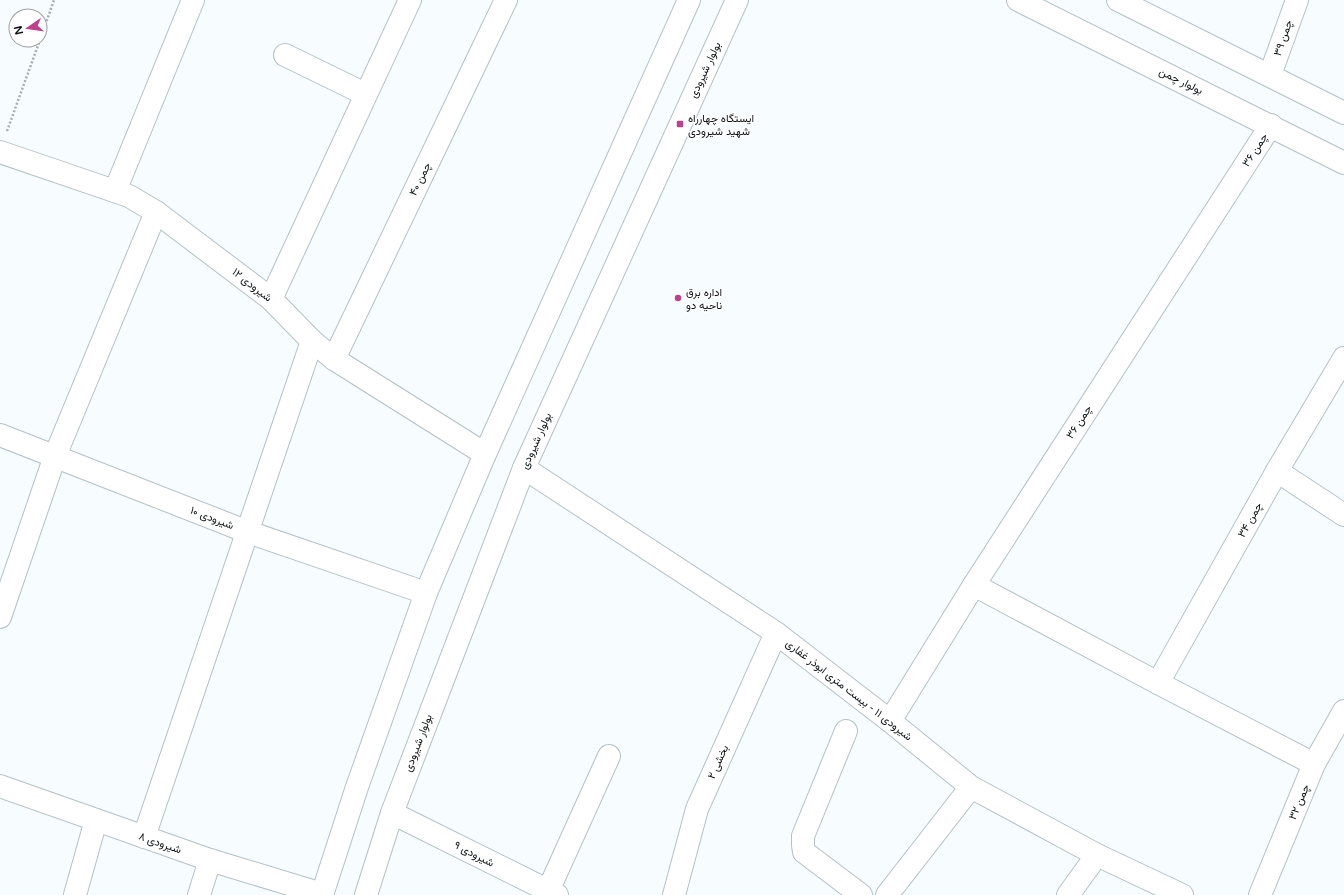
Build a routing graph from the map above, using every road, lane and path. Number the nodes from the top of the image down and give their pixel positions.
1 (54, 0) edge
2 (193, 0) edge
3 (410, 0) edge
4 (506, 0) edge
5 (689, 0) edge
6 (737, 0) edge
7 (1018, 0) edge
8 (1296, 0) edge
9 (1131, 3) edge
10 (48, 17) edge
11 (37, 48) edge
12 (285, 55) dead end
13 (1270, 75) junction
14 (365, 94) junction
15 (1344, 113) edge
16 (1271, 126) junction
17 (3, 144) edge
18 (1344, 163) edge
19 (114, 191) junction
20 (156, 212) junction
21 (271, 299) junction
22 (312, 341) junction
23 (1344, 358) edge
24 (334, 359) junction
25 (0, 435) edge
26 (485, 454) junction
27 (55, 456) junction
28 (524, 468) junction
29 (1278, 471) junction
30 (1344, 515) edge
31 (248, 532) junction
32 (974, 585) junction
33 (426, 593) junction
34 (0, 617) edge
35 (776, 633) junction
36 (1158, 684) junction
37 (1344, 711) edge
38 (890, 721) junction
39 (846, 731) dead end
40 (609, 756) dead end
41 (1314, 764) junction
42 (971, 786) junction
43 (1, 791) edge
44 (392, 813) junction
45 (96, 820) junction
46 (144, 837) junction
47 (1097, 855) junction
48 (210, 860) junction
49 (553, 893) edge
50 (322, 894) edge
51 (75, 895) edge
52 (199, 895) edge
53 (366, 895) edge
54 (674, 895) edge
55 (861, 895) edge
56 (887, 895) edge
57 (1068, 895) edge
58 (1182, 895) edge
59 (1260, 895) edge

1 - 10 path
2 - 19 street
3 - 14 street
4 - 24 street, چمن ۴۰
5 - 26 street
6 - 28 street, بولوار شیرودی
7 - 16 street, بولوار چمن
8 - 13 street, چمن ۳۹
9 - 13 street
11 - 17 path
12 - 14 street
13 - 15 street
14 - 21 street
16 - 18 street, بولوار چمن
16 - 32 street, چمن ۳۶
17 - 19 street, شیرودی ۱۲
19 - 20 street, شیرودی ۱۲
20 - 21 street, شیرودی ۱۲
20 - 27 street
21 - 22 street, شیرودی ۱۲
22 - 24 street, شیرودی ۱۲
22 - 31 street
23 - 29 street, چمن ۳۴
24 - 26 street, شیرودی ۱۲
25 - 27 street, شیرودی ۱۰
26 - 33 street
27 - 31 street, شیرودی ۱۰
27 - 34 street
28 - 35 street, شیرودی ۱۱ - بیست متری ابوذر غفاری
28 - 44 street, بولوار شیرودی
29 - 30 street
29 - 36 street, چمن ۳۴
31 - 33 street, شیرودی ۱۰
31 - 46 street
32 - 36 street
32 - 38 street, چمن ۳۶
33 - 50 street
35 - 38 street, شیرودی ۱۱ - بیست متری ابوذر غفاری
35 - 54 street, بخشی ۲
36 - 41 street
37 - 41 street, چمن ۳۲
38 - 42 street, شیرودی ۱۱ - بیست متری ابوذر غفاری
39 - 55 street
40 - 49 street
41 - 59 street, چمن ۳۲
42 - 47 street, شیرودی ۱۱ - بیست متری ابوذر غفاری
42 - 56 street
43 - 45 street, شیرودی ۸
44 - 49 street, شیرودی ۹
44 - 53 street, بولوار شیرودی
45 - 46 street, شیرودی ۸
45 - 51 street
46 - 48 street, شیرودی ۸
47 - 57 street
47 - 58 street, شیرودی ۱۱ - بیست متری ابوذر غفاری
48 - 50 street, شیرودی ۸
48 - 52 street

